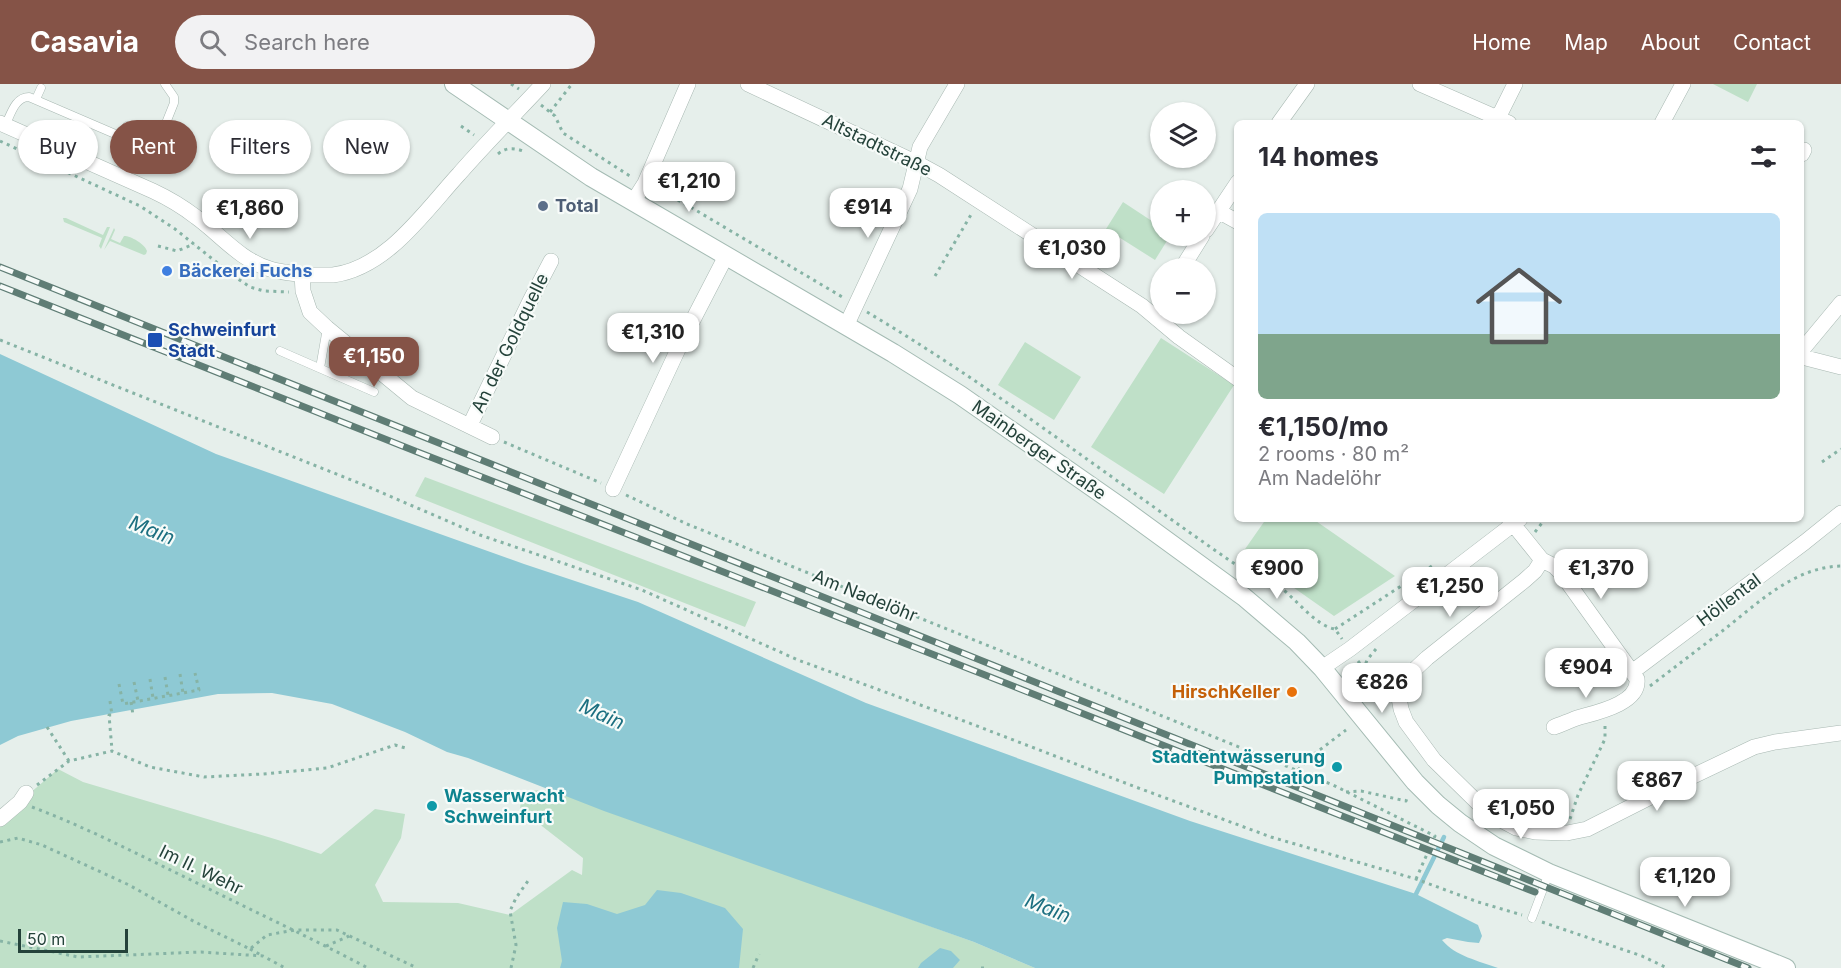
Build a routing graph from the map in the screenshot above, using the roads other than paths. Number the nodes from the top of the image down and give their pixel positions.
1 (165, 84) edge
2 (454, 84) edge
3 (543, 84) edge
4 (688, 84) edge
5 (748, 84) edge
6 (957, 84) edge
7 (1308, 84) edge
8 (1419, 84) edge
9 (1515, 84) edge
10 (1683, 84) edge
11 (41, 88) dead end
12 (36, 99) junction
13 (167, 120) edge
14 (1281, 120) edge
15 (1501, 120) edge
16 (1503, 120) edge
17 (1664, 120) edge
18 (508, 122) junction
19 (2, 124) edge
20 (110, 133) edge
21 (917, 163) junction
22 (1233, 198) edge
23 (633, 202) junction
24 (1218, 211) junction
25 (1216, 214) edge
26 (1234, 220) edge
27 (726, 256) junction
28 (550, 261) dead end
29 (302, 274) junction
30 (1841, 303) edge
31 (1150, 304) edge
32 (1169, 324) edge
33 (846, 326) junction
34 (327, 328) junction
35 (1804, 348) edge
36 (280, 351) dead end
37 (1804, 358) edge
38 (1841, 367) edge
39 (320, 368) junction
40 (1234, 377) edge
41 (374, 392) dead end
42 (470, 425) junction
43 (492, 437) road end
44 (613, 489) road end
45 (1841, 513) edge
46 (1511, 522) edge
47 (1515, 522) edge
48 (1542, 560) junction
49 (1322, 668) junction
50 (1632, 672) junction
51 (1554, 727) dead end
52 (1841, 733) edge
53 (23, 798) road end
54 (0, 819) edge
55 (1549, 873) junction
56 (1532, 918) road end
57 (1786, 968) edge

1 - 13 lane
2 - 18 main road, Mainberger Straße
3 - 18 street
4 - 23 street
5 - 21 street, Altstadtstraße
6 - 21 street
7 - 14 street
8 - 15 street
9 - 16 street
10 - 17 street
11 - 12 lane
12 - 19 lane
12 - 20 lane
18 - 23 main road, Mainberger Straße
18 - 29 street
19 - 29 street
21 - 31 street, Altstadtstraße
21 - 33 street
22 - 24 street
23 - 27 main road, Mainberger Straße
24 - 25 street
24 - 26 street
27 - 33 main road, Mainberger Straße
27 - 44 street
28 - 42 street, An der Goldquelle
29 - 34 street
30 - 35 street
32 - 40 street, Altstadtstraße
33 - 49 main road, Mainberger Straße
34 - 39 lane
34 - 42 street
36 - 39 lane
37 - 38 street
39 - 41 lane
42 - 43 street
45 - 50 street, Höllental
46 - 49 street
47 - 48 street
48 - 50 street
48 - 52 street
49 - 55 main road, Mainberger Straße
50 - 51 street
53 - 54 street
55 - 56 lane
55 - 57 main road, Mainberger Straße

